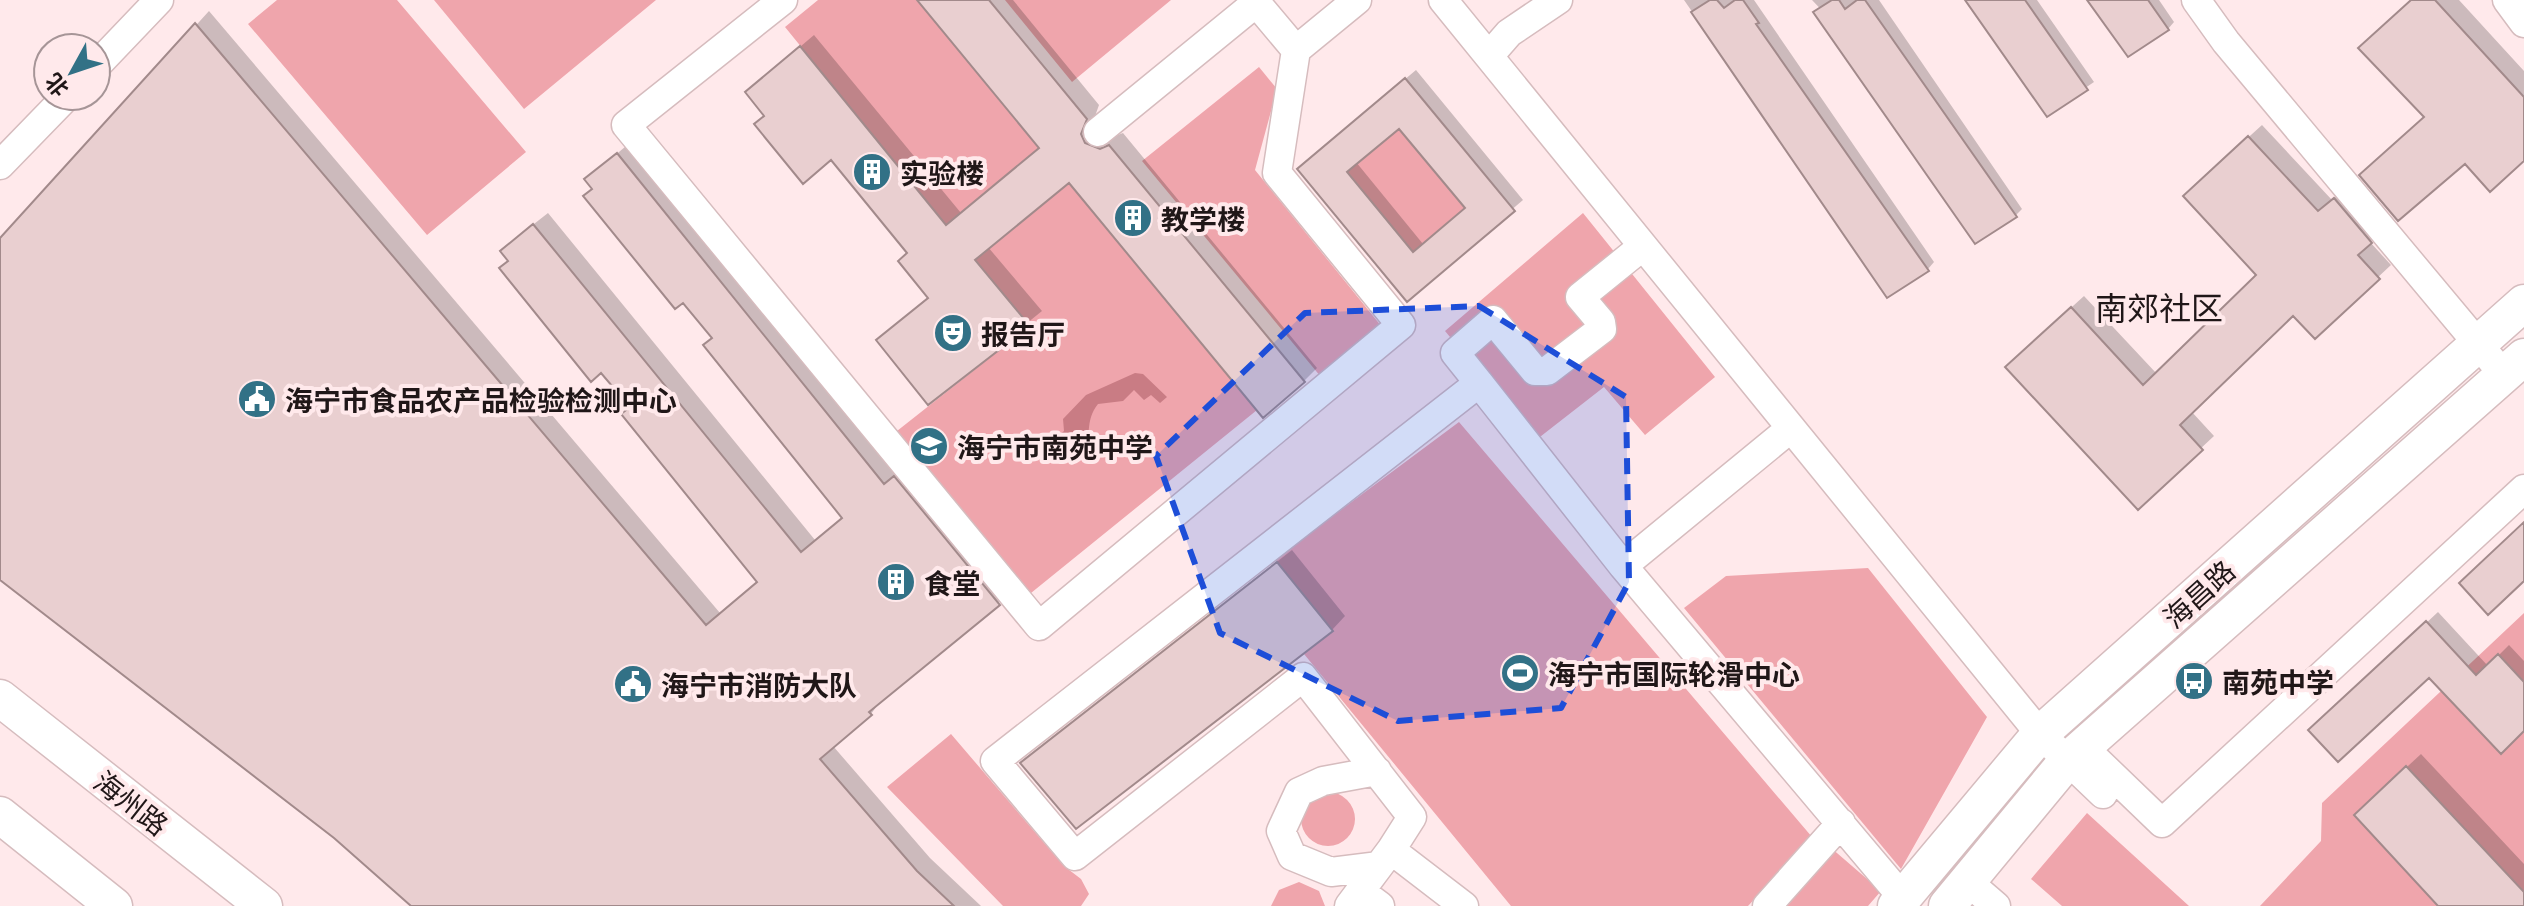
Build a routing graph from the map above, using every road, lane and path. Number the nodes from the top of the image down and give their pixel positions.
1 (159, 0) edge
2 (783, 0) edge
3 (1357, 0) edge
4 (1443, 0) edge
5 (1558, 0) edge
6 (2196, 0) edge
7 (2507, 0) edge
8 (1255, 1) edge
9 (2524, 23) edge
10 (112, 49) edge
11 (1296, 50) junction
12 (1489, 56) junction
13 (51, 112) edge
14 (1098, 132) dead end
15 (0, 165) edge
16 (1643, 246) junction
17 (2524, 303) edge
18 (2478, 345) junction
19 (2514, 366) edge
20 (1479, 383) junction
21 (1791, 428) junction
22 (2524, 489) edge
23 (1623, 566) junction
24 (0, 698) edge
25 (2040, 734) junction
26 (2075, 754) junction
27 (1377, 771) junction
28 (2103, 794) dead end
29 (0, 815) edge
30 (1841, 823) junction
31 (1385, 858) junction
32 (1957, 893) edge
33 (1363, 901) edge
34 (1900, 902) edge
35 (114, 906) edge
36 (264, 906) edge
37 (1464, 906) edge
38 (1767, 906) edge
39 (1996, 906) edge

1 - 10 street
2 - 11 street
3 - 11 street
4 - 12 street
5 - 12 street
6 - 18 street
7 - 9 street
8 - 11 street
8 - 14 street
12 - 16 street
13 - 15 street
16 - 20 street
16 - 21 street
17 - 18 main road, 海昌路
18 - 19 street
18 - 25 main road, 海昌路
19 - 26 main road, 海昌路
20 - 23 street
20 - 27 street
21 - 23 street
21 - 25 street
22 - 26 street
23 - 30 street
24 - 36 main road, 海州路
25 - 26 street
25 - 34 main road, 海昌路
26 - 28 street
26 - 32 main road, 海昌路
27 - 31 street
27 - 31 street
29 - 35 main road
30 - 34 street
30 - 38 street
31 - 33 street
31 - 37 street
32 - 39 street

